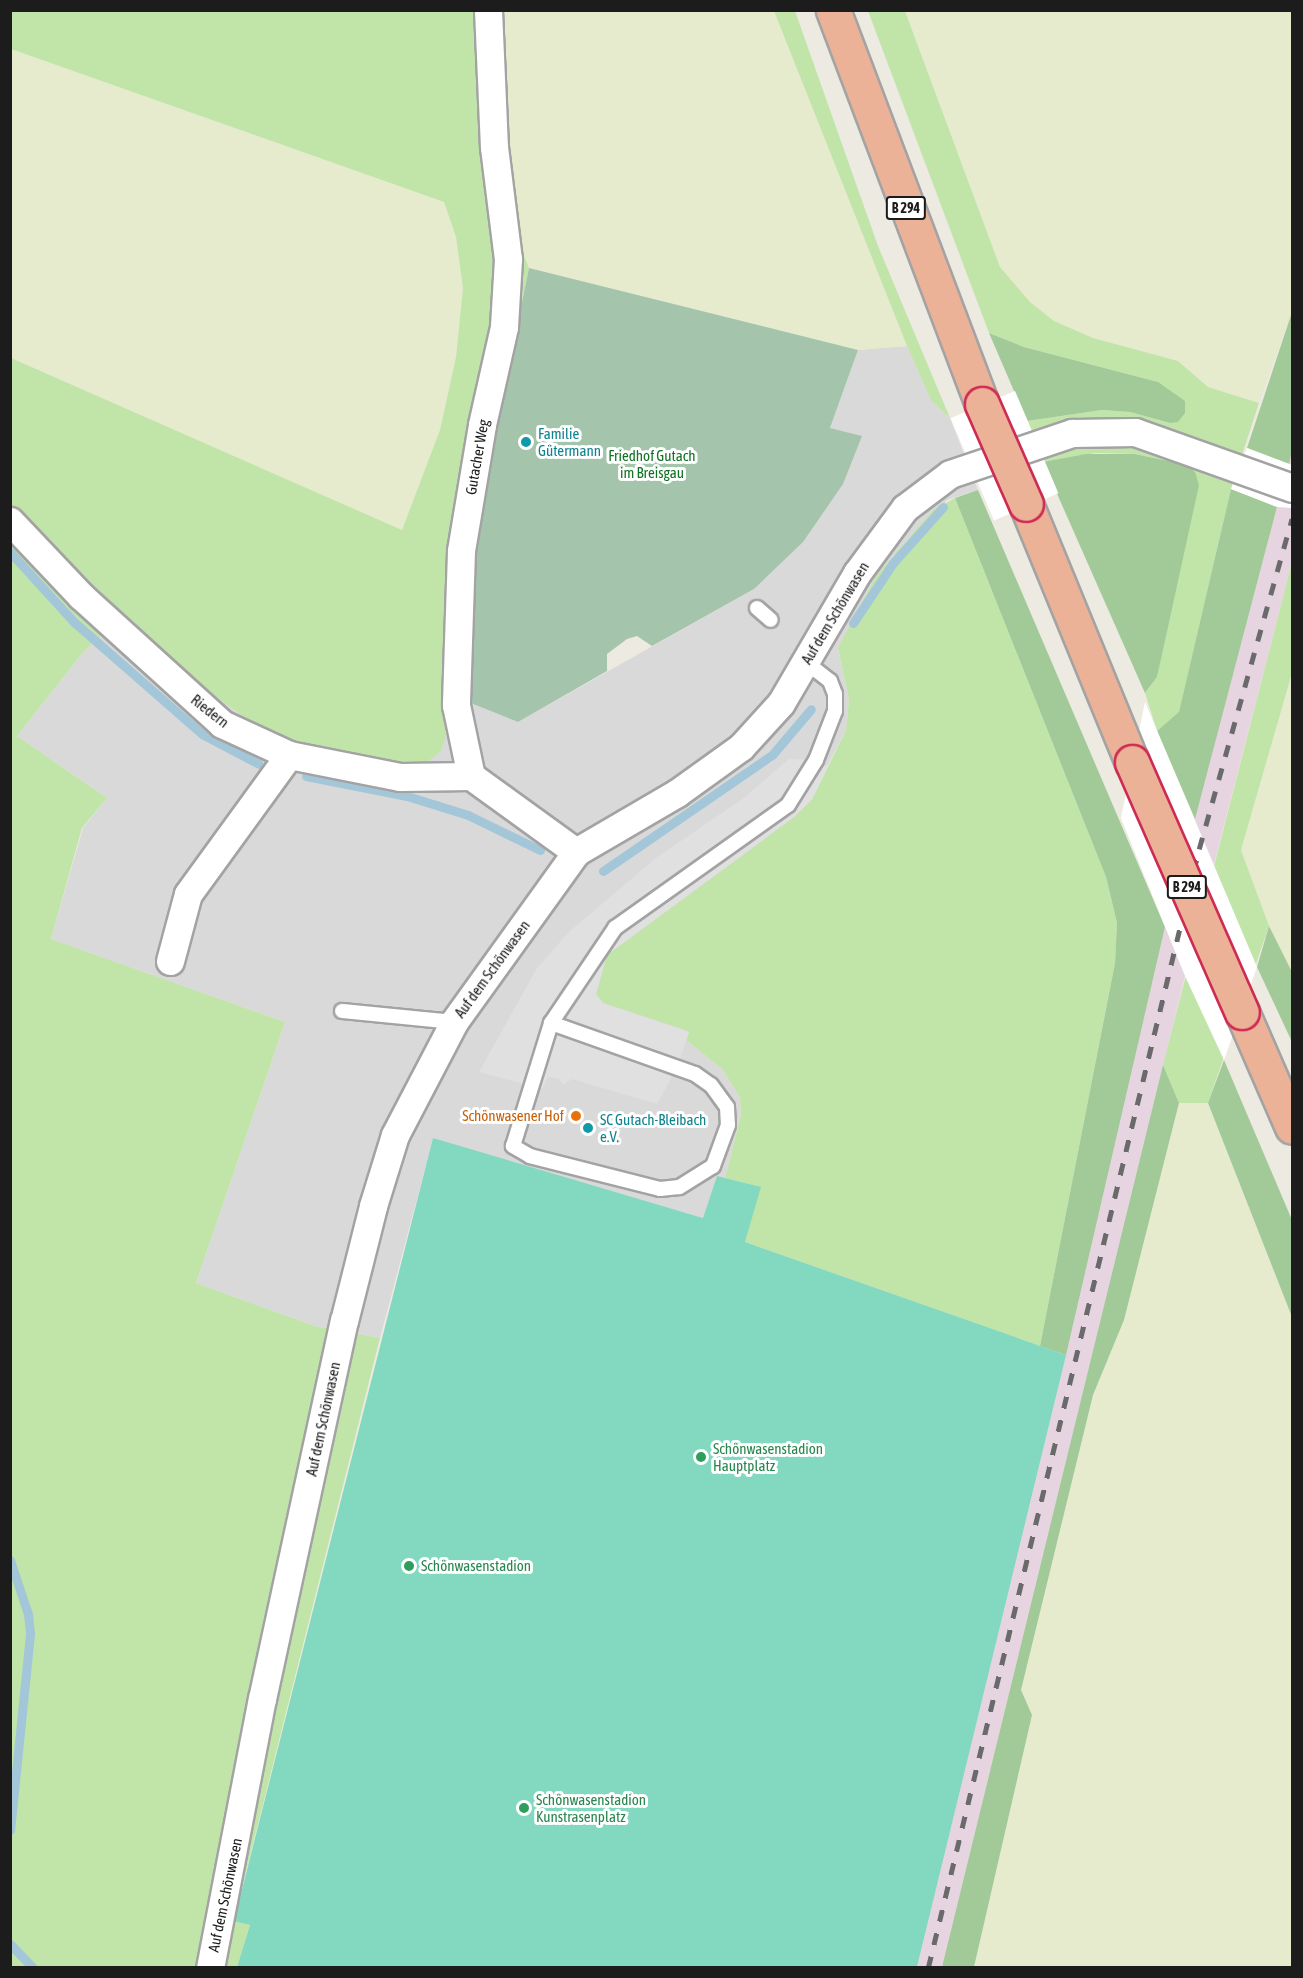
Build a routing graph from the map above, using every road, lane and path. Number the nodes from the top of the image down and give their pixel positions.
1 (488, 10) edge
2 (832, 10) edge
3 (1293, 488) edge
4 (10, 521) edge
5 (757, 608) dead end
6 (771, 620) dead end
7 (806, 662) junction
8 (289, 755) junction
9 (471, 776) junction
10 (576, 852) junction
11 (170, 961) dead end
12 (342, 1011) dead end
13 (454, 1022) junction
14 (551, 1023) junction
15 (1293, 1127) edge
16 (210, 1968) edge

1 - 9 street, Gutacher Weg
2 - 15 highway, B 294, bridge
3 - 7 street, Auf dem Schönwasen
4 - 8 street, Riedern
5 - 6 lane
7 - 10 street, Auf dem Schönwasen
7 - 14 lane
8 - 9 street, Riedern
8 - 11 street
9 - 10 street
10 - 13 street, Auf dem Schönwasen
12 - 13 lane
13 - 16 street, Auf dem Schönwasen
14 - 14 lane

